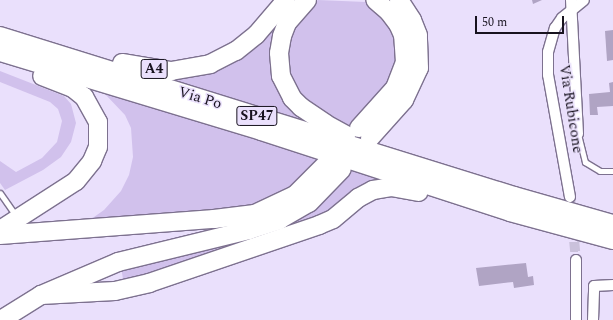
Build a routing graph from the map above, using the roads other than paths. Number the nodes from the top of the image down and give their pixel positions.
1 (286, 0) edge
2 (307, 0) edge
3 (375, 0) edge
4 (398, 0) edge
5 (584, 0) edge
6 (572, 4) edge
7 (0, 32) edge
8 (0, 36) edge
9 (0, 52) edge
10 (578, 134) joint
11 (401, 160) junction
12 (613, 171) edge
13 (0, 193) edge
14 (570, 197) tunnel mouth
15 (512, 204) junction
16 (17, 219) junction
17 (613, 224) edge
18 (0, 230) edge
19 (0, 235) edge
20 (613, 240) edge
21 (576, 260) tunnel mouth
22 (613, 285) edge
23 (40, 295) junction
24 (1, 320) edge
25 (576, 320) edge
26 (593, 320) edge

1 - 7 highway, A4
2 - 11 highway
3 - 4 highway
5 - 6 street
6 - 10 street, Via Rubicone
6 - 14 street, Via Rubicone
8 - 11 highway, Via Po / SP47
9 - 15 highway, Via Po / SP47
9 - 16 highway
10 - 12 lane
11 - 15 highway, Via Po / SP47
13 - 16 lane
15 - 17 highway
15 - 20 highway
15 - 23 highway
16 - 18 highway
19 - 23 highway
21 - 25 street
22 - 26 street
23 - 24 highway

